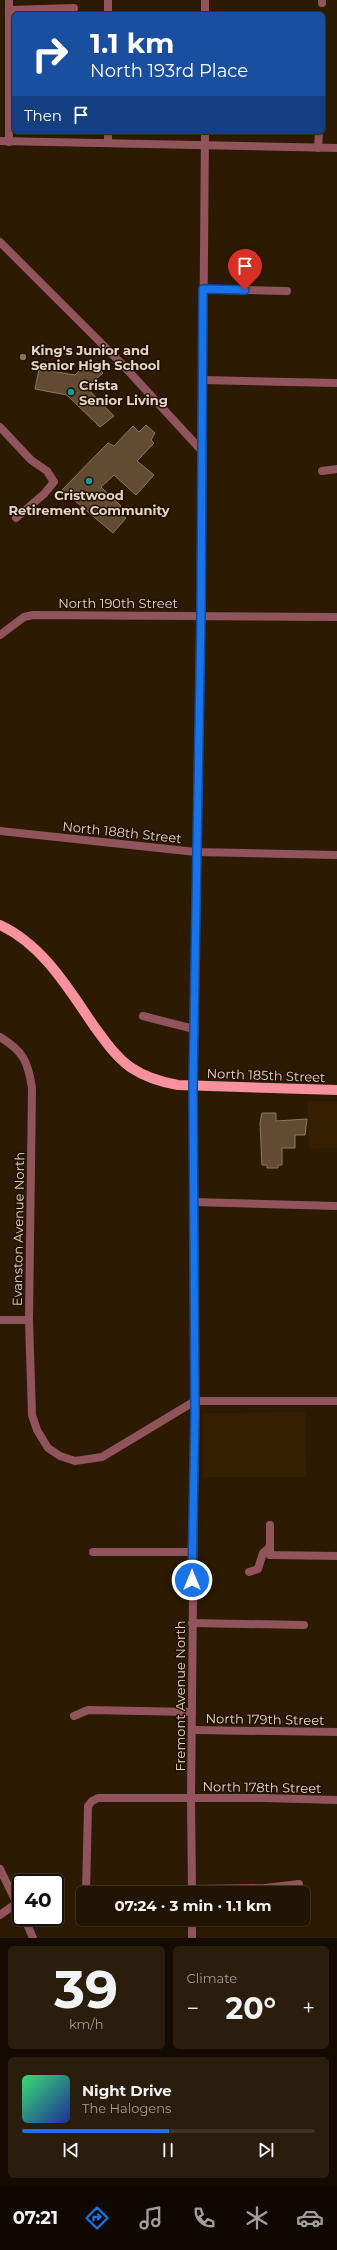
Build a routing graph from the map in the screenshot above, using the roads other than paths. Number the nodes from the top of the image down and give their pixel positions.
1 (9, 0) edge
2 (108, 0) edge
3 (205, 0) edge
4 (74, 8) dead end
5 (9, 10) junction
6 (108, 12) edge
7 (205, 12) edge
8 (108, 134) edge
9 (205, 134) edge
10 (319, 134) edge
11 (0, 141) edge
12 (9, 142) junction
13 (108, 143) junction
14 (204, 144) junction
15 (318, 148) junction
16 (337, 148) edge
17 (0, 242) edge
18 (203, 289) junction
19 (287, 291) dead end
20 (202, 380) junction
21 (337, 383) edge
22 (0, 427) edge
23 (202, 451) junction
24 (337, 469) edge
25 (322, 471) dead end
26 (16, 518) dead end
27 (201, 615) junction
28 (337, 617) edge
29 (0, 635) edge
30 (0, 831) edge
31 (196, 852) junction
32 (337, 854) edge
33 (0, 925) edge
34 (143, 1016) dead end
35 (194, 1029) junction
36 (0, 1037) edge
37 (193, 1086) junction
38 (337, 1090) edge
39 (194, 1202) junction
40 (337, 1206) edge
41 (0, 1320) edge
42 (29, 1320) junction
43 (337, 1401) edge
44 (195, 1402) junction
45 (270, 1525) dead end
46 (270, 1551) junction
47 (93, 1552) dead end
48 (192, 1552) junction
49 (337, 1556) edge
50 (249, 1572) dead end
51 (192, 1623) junction
52 (304, 1625) dead end
53 (192, 1712) junction
54 (74, 1716) dead end
55 (192, 1730) junction
56 (337, 1732) edge
57 (191, 1798) junction
58 (337, 1800) edge
59 (0, 1869) edge
60 (299, 1884) dead end
61 (86, 1886) edge
62 (192, 1886) edge
63 (282, 1886) edge
64 (12, 1893) edge
65 (12, 1907) edge
66 (0, 1915) edge
67 (28, 1926) edge
68 (192, 1926) edge
69 (33, 1938) edge
70 (192, 1938) edge

1 - 5 street
2 - 6 street
3 - 7 street
4 - 5 street
5 - 12 street
8 - 13 street
9 - 14 street, Fremont Avenue North
10 - 15 street
11 - 12 street
12 - 13 street
13 - 14 street
14 - 15 street
14 - 18 street, Fremont Avenue North
15 - 16 street
17 - 23 street
18 - 19 street
18 - 20 street, Fremont Avenue North
20 - 21 street
20 - 23 street, Fremont Avenue North
22 - 26 street
23 - 27 street, Fremont Avenue North
24 - 25 street
27 - 28 street, North 190th Street
27 - 29 street, North 190th Street
27 - 31 street, Fremont Avenue North
30 - 31 street, North 188th Street
31 - 32 street, North 188th Street
31 - 35 street, Fremont Avenue North
33 - 37 main road, North 185th Street
34 - 35 street
35 - 37 street, Fremont Avenue North
36 - 42 street, Evanston Avenue North
37 - 38 main road, North 185th Street
37 - 39 street, Fremont Avenue North
39 - 40 street
39 - 44 street, Fremont Avenue North
41 - 42 street
42 - 44 street, Evanston Avenue North
43 - 44 street
44 - 48 street, Fremont Avenue North
45 - 46 street
46 - 49 street
46 - 50 street
47 - 48 street
48 - 51 street, Fremont Avenue North
51 - 52 street
51 - 53 street, Fremont Avenue North
53 - 54 street, North 179th Street
53 - 55 street, Fremont Avenue North
55 - 56 street, North 179th Street
55 - 57 street, Fremont Avenue North
57 - 58 street, North 178th Street
57 - 61 street, North 178th Street
57 - 62 street, Fremont Avenue North
59 - 64 street
60 - 63 street
65 - 66 street
67 - 69 street
68 - 70 street

